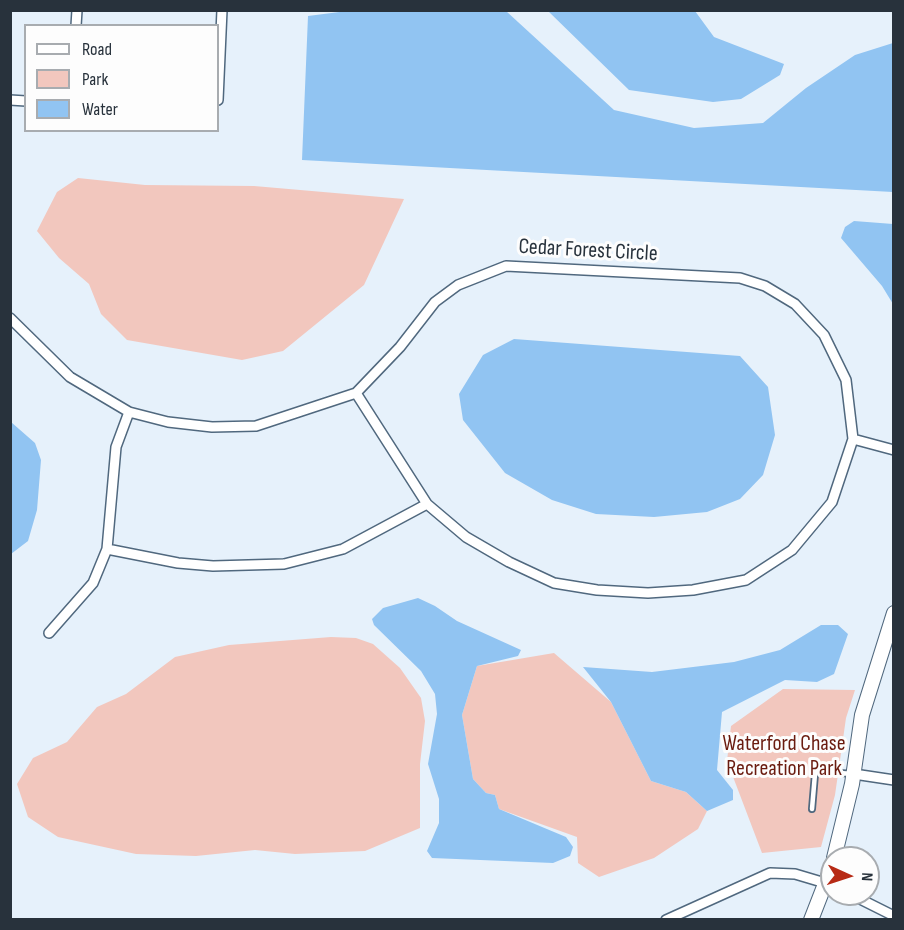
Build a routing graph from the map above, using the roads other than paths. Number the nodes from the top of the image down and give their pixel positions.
1 (222, 10) edge
2 (219, 78) edge
3 (10, 318) edge
4 (356, 393) junction
5 (129, 412) junction
6 (853, 439) junction
7 (894, 450) edge
8 (427, 504) junction
9 (106, 549) junction
10 (894, 613) edge
11 (49, 633) dead end
12 (854, 774) junction
13 (894, 780) edge
14 (813, 809) dead end
15 (837, 846) edge
16 (820, 881) edge
17 (820, 903) edge
18 (874, 906) edge
19 (894, 916) edge
20 (666, 920) edge
21 (811, 920) edge

1 - 2 street
3 - 5 street
4 - 5 street
4 - 6 street, Cedar Forest Circle
4 - 8 street, Cedar Forest Circle
5 - 9 street
6 - 7 street
6 - 8 street, Cedar Forest Circle
8 - 9 street
9 - 11 street
10 - 12 street
12 - 13 street
12 - 14 lane
12 - 15 street
16 - 20 street
17 - 21 street
18 - 19 street

